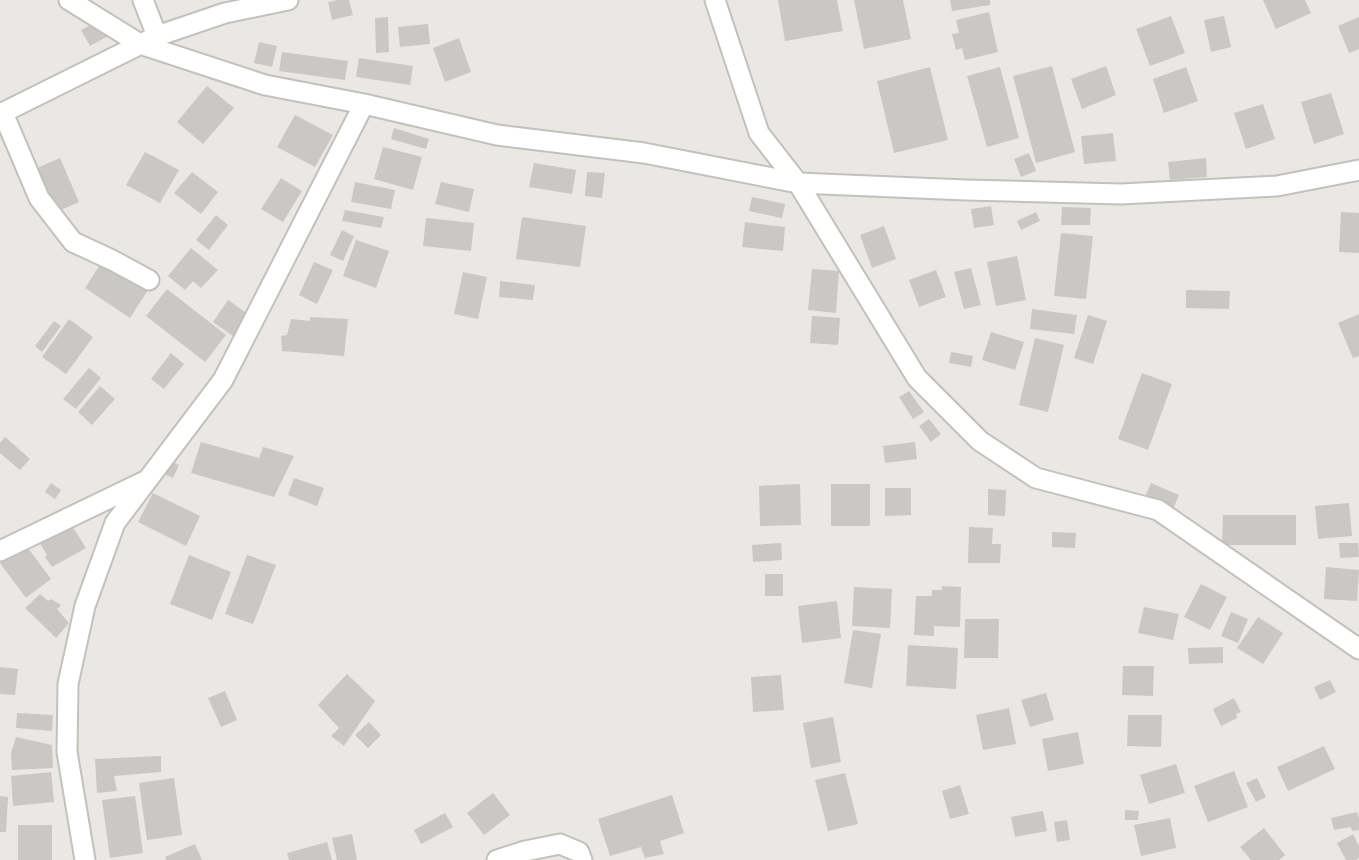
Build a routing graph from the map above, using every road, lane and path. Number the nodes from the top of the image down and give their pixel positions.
1 (69, 0) edge
2 (143, 0) edge
3 (288, 0) edge
4 (715, 0) edge
5 (148, 40) junction
6 (364, 104) junction
7 (1, 114) edge
8 (1359, 170) edge
9 (798, 183) junction
10 (149, 280) dead end
11 (149, 479) junction
12 (0, 551) edge
13 (1359, 649) edge
14 (85, 860) edge
15 (497, 860) edge
16 (582, 860) edge

1 - 5 street
2 - 5 street
3 - 5 street
4 - 9 street
5 - 6 street
5 - 7 street
6 - 9 street
6 - 11 street
7 - 10 street
8 - 9 street
9 - 13 street
11 - 12 street
11 - 14 street
15 - 16 street

